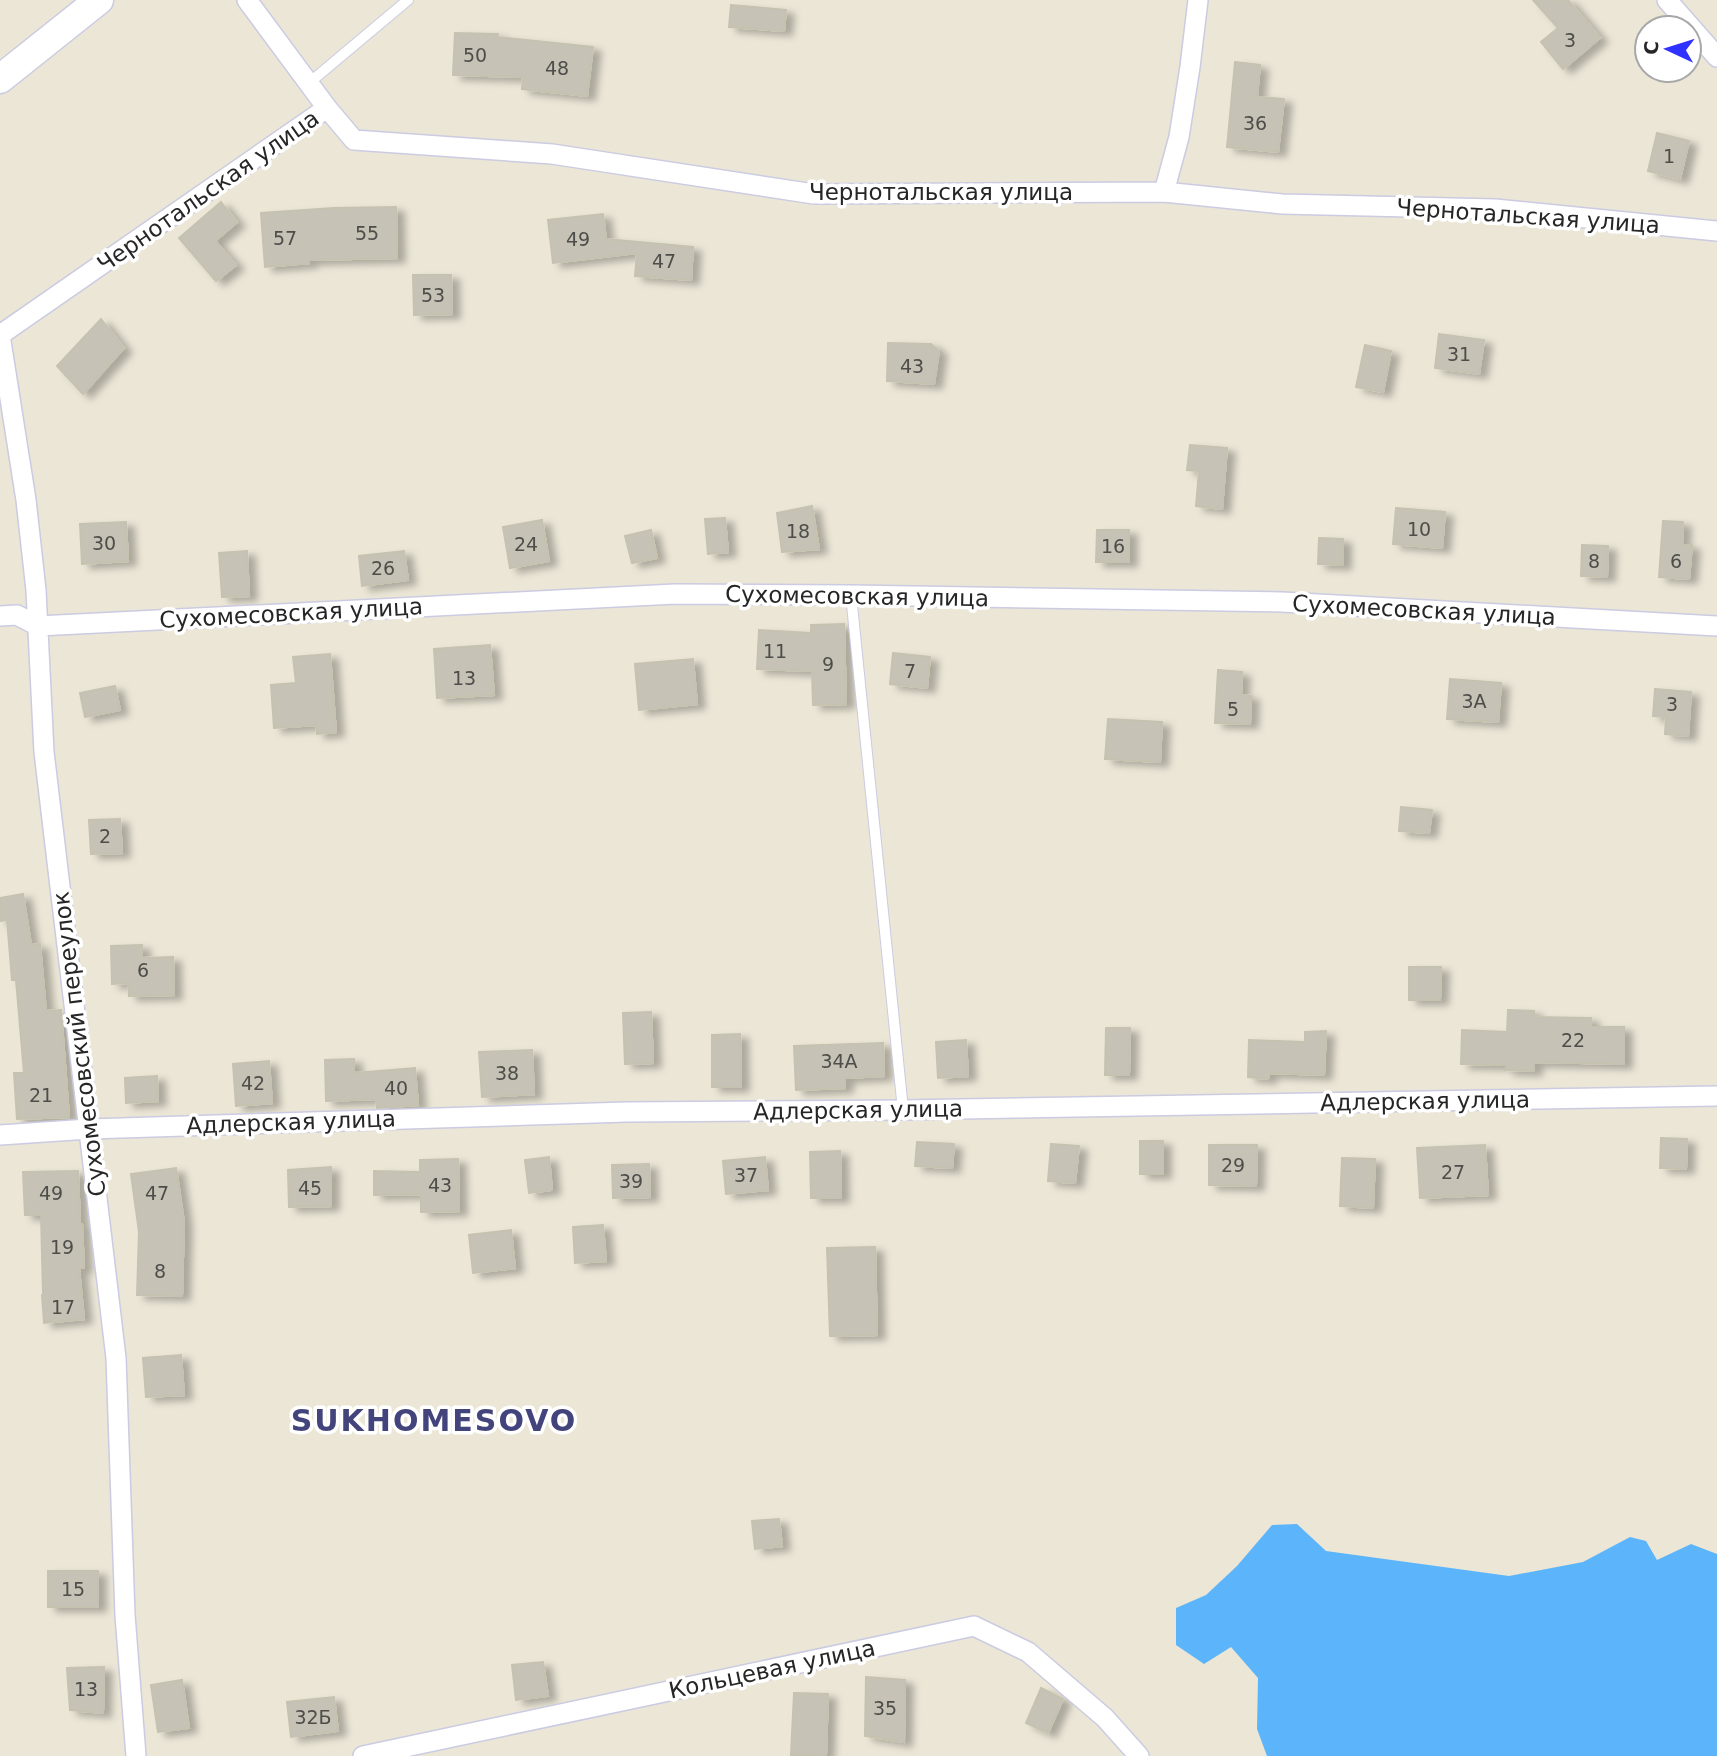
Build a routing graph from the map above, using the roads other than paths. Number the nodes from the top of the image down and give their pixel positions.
1 (99, 0) edge
2 (247, 0) edge
3 (408, 0) edge
4 (1198, 0) edge
5 (1667, 0) edge
6 (1717, 57) edge
7 (0, 79) edge
8 (309, 83) junction
9 (327, 108) junction
10 (1164, 192) junction
11 (1717, 230) edge
12 (0, 335) edge
13 (850, 595) junction
14 (0, 616) edge
15 (38, 626) junction
16 (1717, 626) edge
17 (1717, 1096) edge
18 (903, 1110) junction
19 (89, 1129) junction
20 (0, 1135) edge
21 (136, 1756) edge
22 (363, 1756) edge
23 (1139, 1756) edge

1 - 7 main road
2 - 8 street
3 - 8 lane
4 - 10 street
5 - 6 street
8 - 9 street
9 - 10 street, Чернотальская улица
9 - 12 street, Чернотальская улица
10 - 11 street, Чернотальская улица
12 - 15 street, Сухомесовский переулок
13 - 15 street, Сухомесовская улица
13 - 16 street, Сухомесовская улица
13 - 18 lane
14 - 15 street, Сухомесовская улица
15 - 19 street, Сухомесовский переулок
17 - 18 street, Адлерская улица
18 - 19 street, Адлерская улица
19 - 20 street, Адлерская улица
19 - 21 street, Сухомесовский переулок
22 - 23 street, Кольцевая улица

